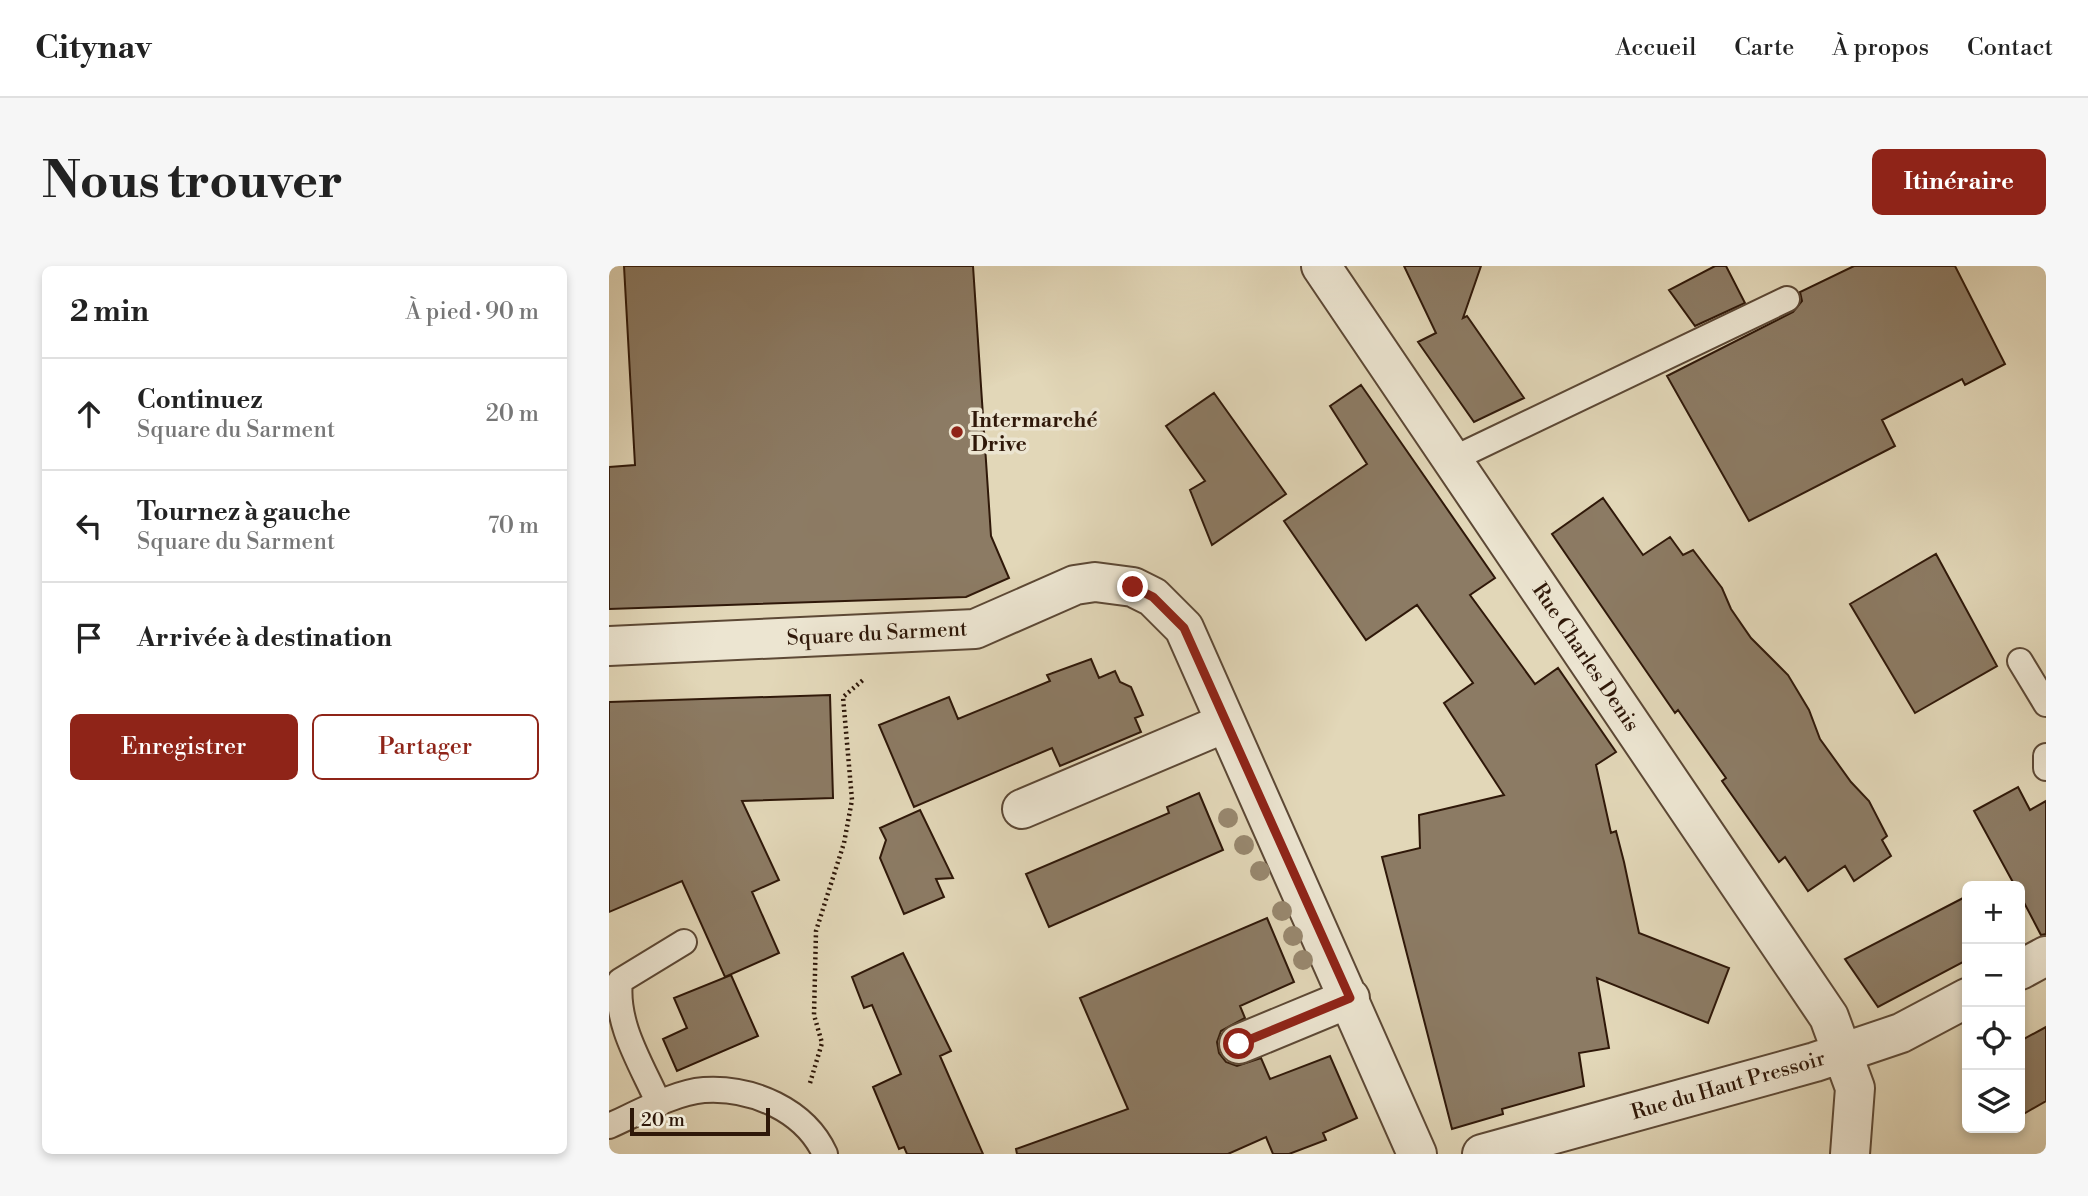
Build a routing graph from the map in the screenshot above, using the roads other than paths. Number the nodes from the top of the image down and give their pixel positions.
1 (1321, 266) edge
2 (1787, 299) dead end
3 (1453, 459) junction
4 (609, 646) edge
5 (2020, 661) dead end
6 (2046, 704) edge
7 (1225, 723) junction
8 (2046, 756) edge
9 (2046, 768) edge
10 (1022, 809) dead end
11 (684, 942) dead end
12 (2046, 956) edge
13 (2025, 967) edge
14 (1350, 998) junction
15 (1962, 1001) edge
16 (1239, 1044) dead end
17 (1843, 1053) junction
18 (659, 1104) junction
19 (609, 1126) edge
20 (825, 1154) edge
21 (1417, 1154) edge
22 (1482, 1154) edge
23 (1850, 1154) edge

1 - 3 street, Rue Charles Denis
2 - 3 lane
3 - 17 street, Rue Charles Denis
4 - 7 street, Square du Sarment
5 - 6 lane
7 - 10 street
7 - 14 street, Square du Sarment
8 - 9 lane
11 - 18 lane
12 - 13 street
14 - 16 street
14 - 21 street, Square du Sarment
15 - 17 street, Rue du Haut Pressoir
17 - 22 street, Rue du Haut Pressoir
17 - 23 street, Rue Charles Denis
18 - 19 lane
18 - 20 lane

